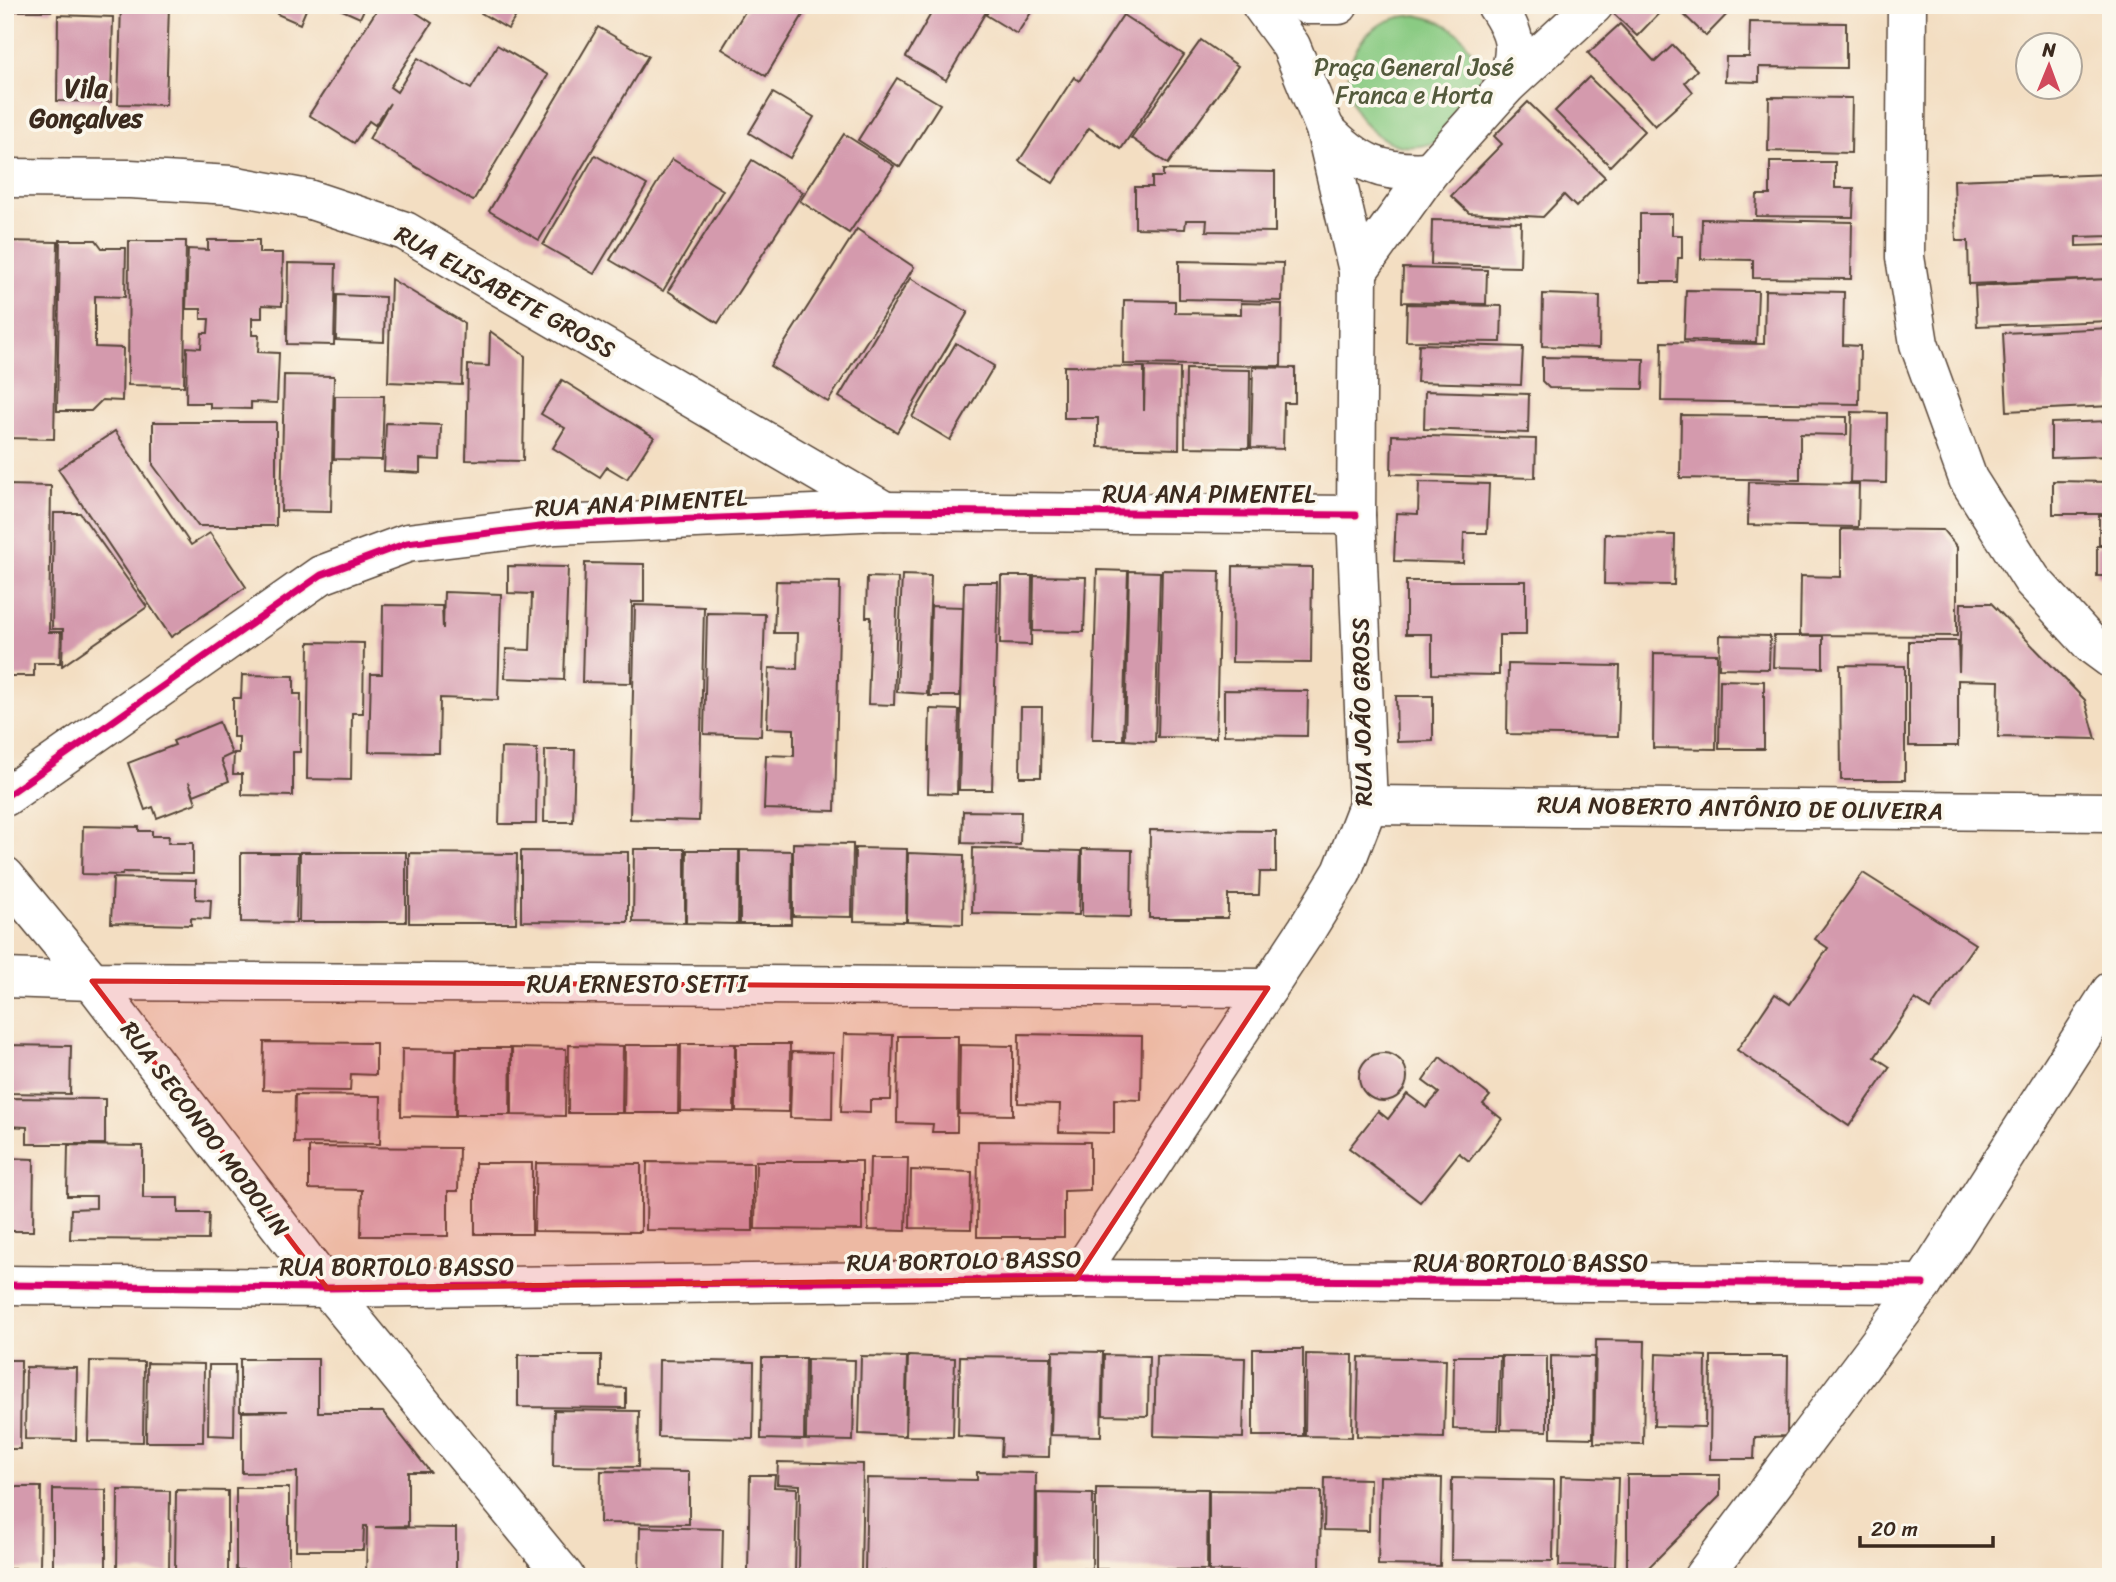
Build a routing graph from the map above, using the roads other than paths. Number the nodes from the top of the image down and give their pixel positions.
1 (1261, 5) edge
2 (1307, 5) edge
3 (1339, 5) edge
4 (1496, 5) edge
5 (1594, 5) edge
6 (1907, 5) edge
7 (1506, 86) junction
8 (1325, 129) junction
9 (1430, 171) junction
10 (5, 178) edge
11 (1358, 271) junction
12 (885, 511) junction
13 (1356, 515) junction
14 (2111, 659) edge
15 (5, 797) edge
16 (1368, 805) junction
17 (2111, 812) edge
18 (5, 876) edge
19 (5, 978) edge
20 (92, 981) junction
21 (1268, 988) junction
22 (2111, 991) edge
23 (1076, 1279) junction
24 (1923, 1284) junction
25 (5, 1285) edge
26 (327, 1288) junction
27 (565, 1577) edge
28 (1703, 1577) edge

1 - 8 street, RUA JOÃO GROSS
2 - 3 street
4 - 7 street
5 - 7 street
6 - 14 street
7 - 9 street
8 - 9 street
8 - 11 street, RUA JOÃO GROSS
9 - 11 street
10 - 12 street, RUA ELISABETE GROSS
11 - 13 street, RUA JOÃO GROSS
12 - 13 street, RUA ANA PIMENTEL
12 - 15 street, RUA ANA PIMENTEL
13 - 16 street, RUA JOÃO GROSS
16 - 17 street, RUA NOBERTO ANTÔNIO DE OLIVEIRA
16 - 21 street, RUA JOÃO GROSS
18 - 20 street, RUA SECONDO MODOLIN
19 - 20 street, RUA ERNESTO SETTI
20 - 21 street, RUA ERNESTO SETTI
20 - 26 street, RUA SECONDO MODOLIN
21 - 23 street, RUA JOÃO GROSS
22 - 24 street
23 - 24 street, RUA BORTOLO BASSO
23 - 26 street, RUA BORTOLO BASSO
24 - 28 street
25 - 26 street, RUA BORTOLO BASSO
26 - 27 street, RUA SECONDO MODOLIN

